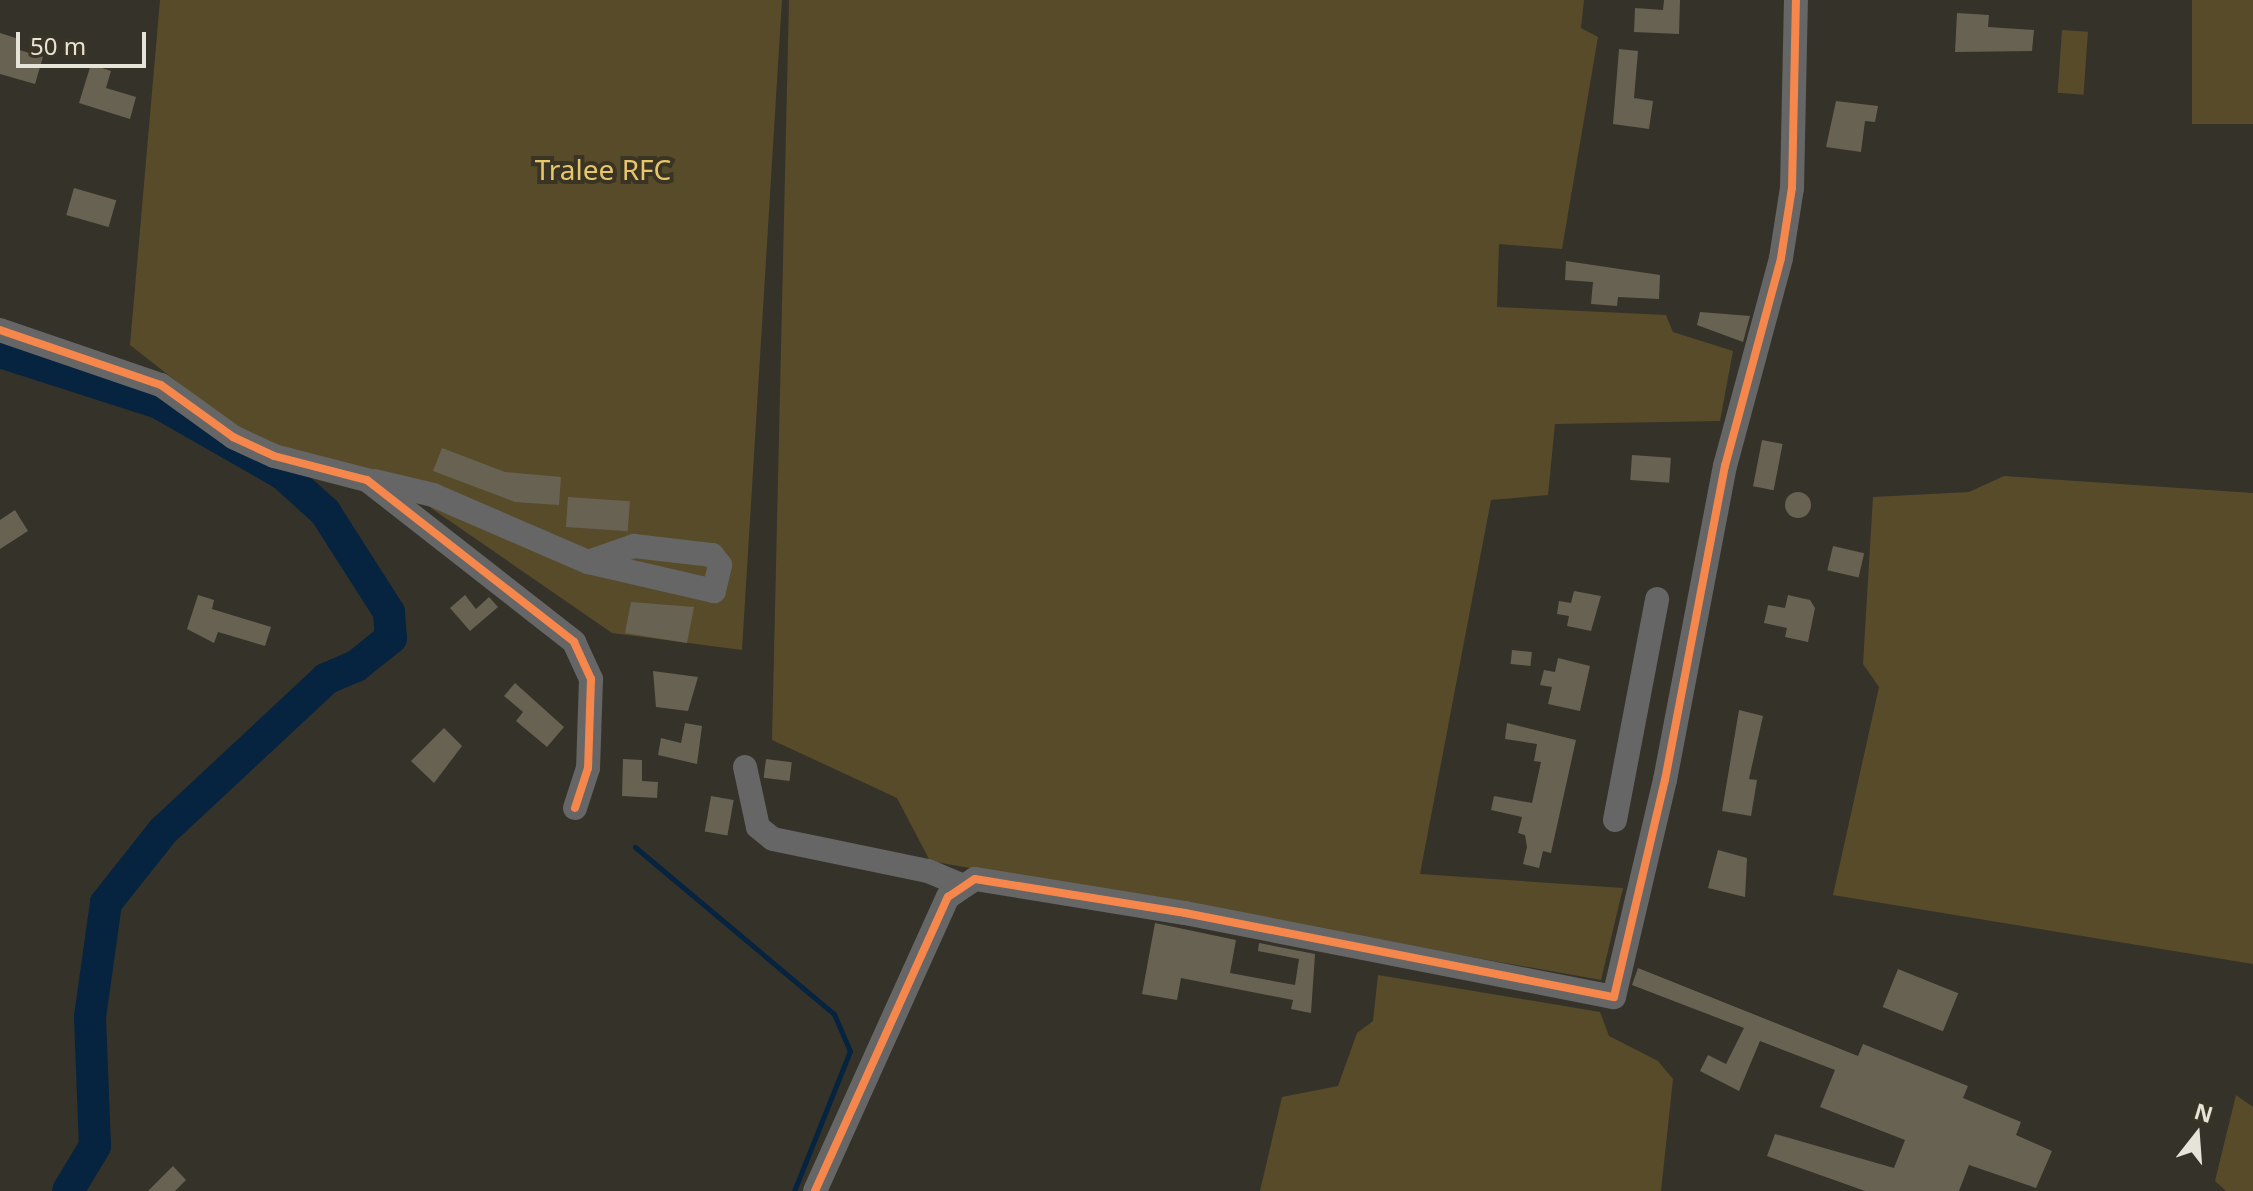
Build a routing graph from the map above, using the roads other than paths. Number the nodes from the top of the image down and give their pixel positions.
1 (1796, 0) edge
2 (0, 330) edge
3 (367, 480) junction
4 (588, 562) dead end
5 (1657, 599) dead end
6 (1627, 757) junction
7 (1668, 765) junction
8 (745, 767) dead end
9 (575, 808) dead end
10 (1615, 820) dead end
11 (959, 884) junction
12 (815, 1191) edge

1 - 7 street
2 - 3 street
3 - 4 street
3 - 9 street
5 - 6 street
6 - 7 street
6 - 10 street
7 - 11 street
8 - 11 street
11 - 12 street

